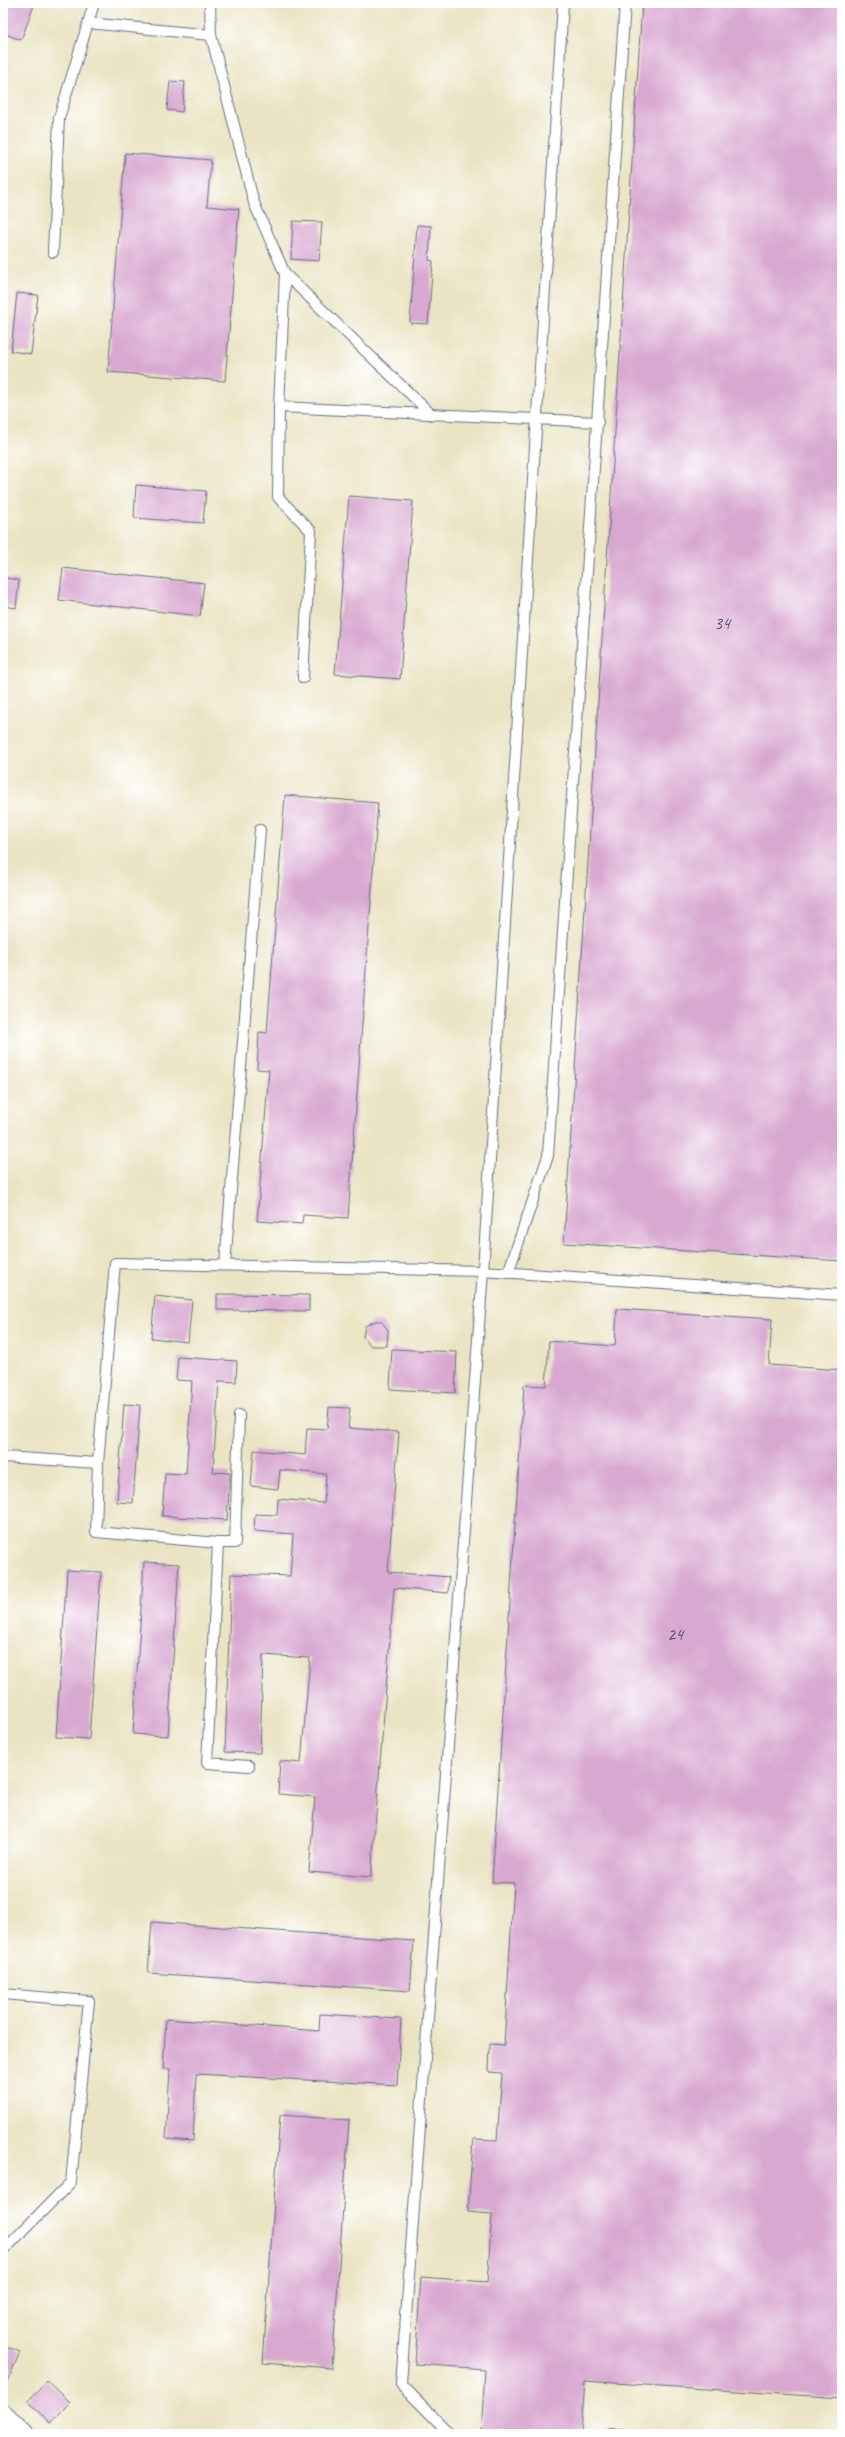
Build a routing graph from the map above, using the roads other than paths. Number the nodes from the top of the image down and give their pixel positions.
1 (94, 3) edge
2 (210, 3) edge
3 (563, 3) edge
4 (626, 3) edge
5 (88, 23) junction
6 (211, 35) junction
7 (53, 252) dead end
8 (285, 274) junction
9 (279, 407) junction
10 (432, 415) junction
11 (536, 420) junction
12 (598, 422) junction
13 (303, 678) dead end
14 (260, 830) dead end
15 (225, 1265) junction
16 (484, 1271) junction
17 (508, 1272) junction
18 (842, 1295) edge
19 (239, 1415) dead end
20 (3, 1457) edge
21 (98, 1463) junction
22 (218, 1543) junction
23 (249, 1766) dead end
24 (3, 1994) edge
25 (3, 2251) edge
26 (3, 2415) edge
27 (23, 2434) edge
28 (450, 2434) edge
29 (610, 2434) edge
30 (620, 2434) edge

1 - 5 lane
2 - 6 lane
3 - 11 lane
4 - 12 lane
5 - 6 lane
5 - 7 lane
6 - 8 lane
8 - 9 lane
8 - 10 lane
9 - 10 lane
9 - 13 lane
10 - 11 lane
11 - 12 lane
11 - 16 lane
12 - 17 lane
14 - 15 lane
15 - 16 lane
15 - 21 lane
16 - 17 lane
16 - 28 lane
17 - 18 lane
19 - 22 lane
20 - 21 lane
21 - 22 lane
22 - 23 lane
24 - 25 lane
26 - 27 street
29 - 30 lane

